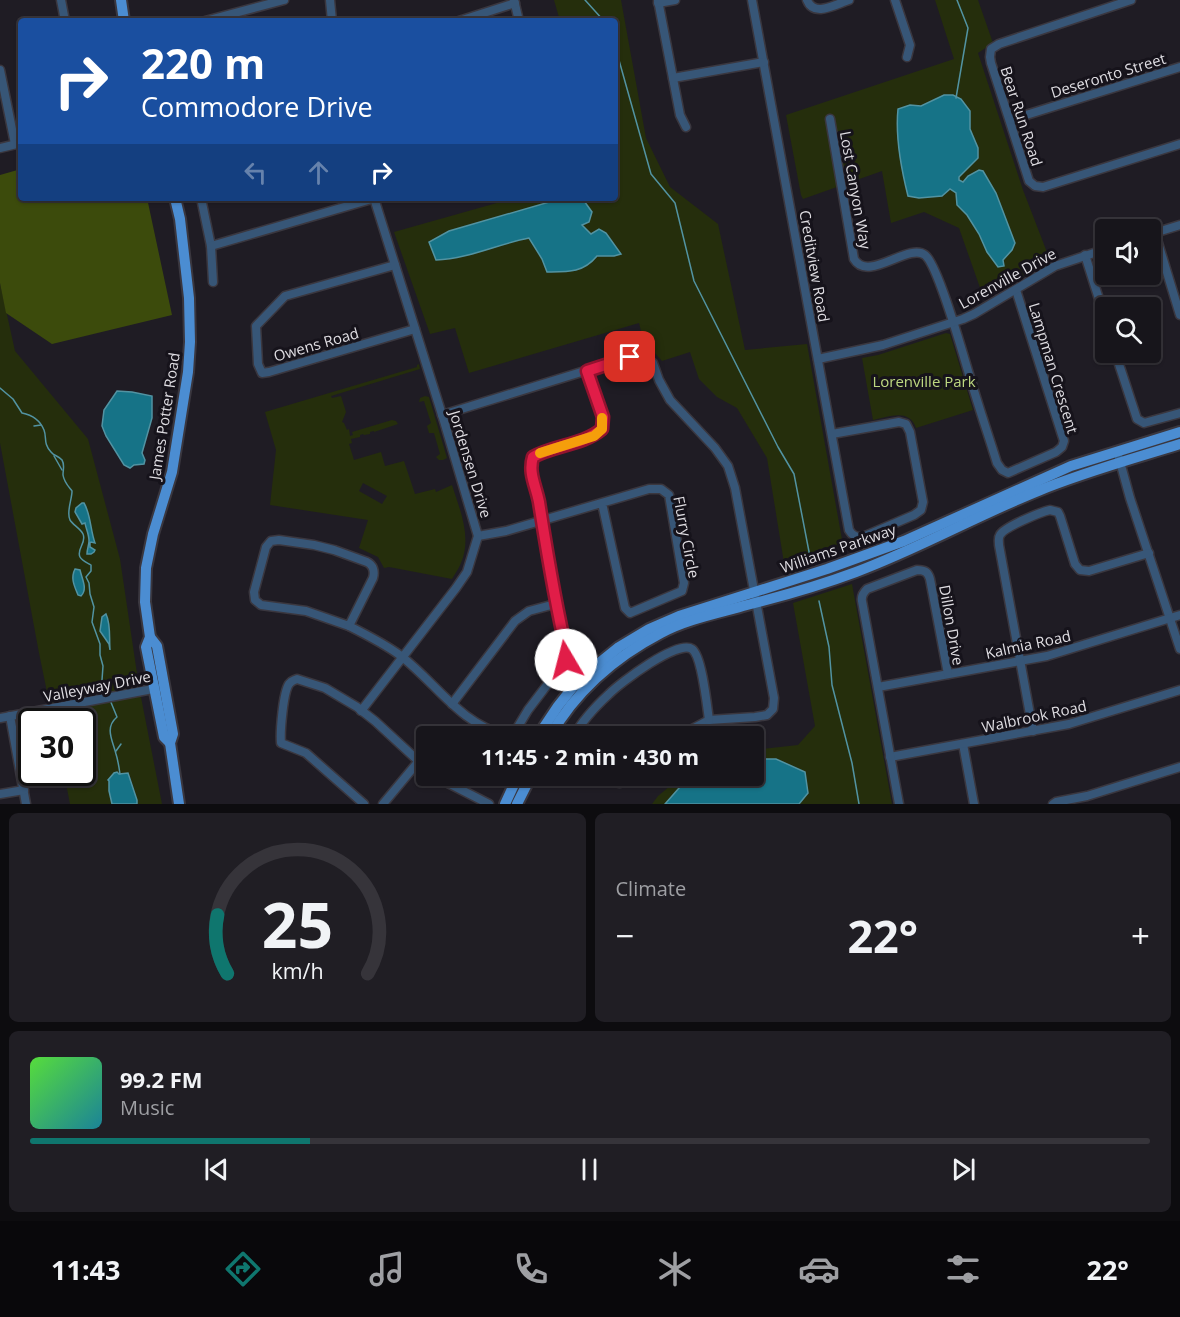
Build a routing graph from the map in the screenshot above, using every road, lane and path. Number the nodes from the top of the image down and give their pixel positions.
1 (61, 0) edge
2 (121, 0) edge
3 (284, 0) edge
4 (330, 0) edge
5 (675, 0) edge
6 (752, 0) edge
7 (807, 0) edge
8 (849, 0) edge
9 (895, 0) edge
10 (1131, 0) edge
11 (514, 2) edge
12 (658, 2) edge
13 (64, 18) edge
14 (124, 18) edge
15 (216, 18) edge
16 (332, 18) edge
17 (468, 18) edge
18 (518, 18) edge
19 (908, 57) dead end
20 (764, 62) junction
21 (1180, 67) edge
22 (0, 70) edge
23 (673, 78) junction
24 (830, 119) dead end
25 (1010, 120) junction
26 (686, 127) dead end
27 (18, 143) edge
28 (1180, 144) edge
29 (0, 148) edge
30 (176, 201) edge
31 (202, 201) edge
32 (364, 201) edge
33 (375, 201) edge
34 (1180, 225) edge
35 (1161, 231) edge
36 (210, 246) junction
37 (1095, 252) edge
38 (1085, 255) junction
39 (1161, 258) edge
40 (395, 265) junction
41 (213, 282) dead end
42 (1016, 290) junction
43 (1098, 297) edge
44 (1180, 315) edge
45 (953, 322) junction
46 (415, 329) junction
47 (818, 359) junction
48 (1119, 363) edge
49 (587, 371) junction
50 (1180, 413) edge
51 (442, 415) junction
52 (1180, 432) edge
53 (832, 434) junction
54 (1180, 444) edge
55 (1118, 457) junction
56 (602, 503) junction
57 (542, 521) junction
58 (477, 536) junction
59 (1149, 553) junction
60 (756, 598) junction
61 (555, 604) junction
62 (1180, 615) edge
63 (1170, 618) junction
64 (349, 626) junction
65 (1180, 649) edge
66 (403, 657) junction
67 (1020, 660) junction
68 (948, 674) junction
69 (878, 687) junction
70 (159, 688) junction
71 (1180, 690) edge
72 (452, 704) junction
73 (361, 711) junction
74 (10, 716) junction
75 (0, 718) edge
76 (709, 720) junction
77 (543, 726) edge
78 (556, 726) edge
79 (581, 726) edge
80 (698, 726) edge
81 (1033, 731) junction
82 (963, 744) junction
83 (890, 757) junction
84 (416, 760) edge
85 (1180, 767) edge
86 (416, 771) edge
87 (454, 786) edge
88 (513, 786) edge
89 (526, 786) edge
90 (24, 790) junction
91 (0, 794) edge
92 (26, 804) edge
93 (179, 804) edge
94 (364, 804) edge
95 (383, 804) edge
96 (489, 804) edge
97 (505, 804) edge
98 (517, 804) edge
99 (899, 804) edge
100 (974, 804) edge
101 (1053, 804) edge

1 - 13 street
2 - 14 main road
3 - 15 street
4 - 16 street
5 - 12 street
6 - 20 street, Creditview Road
7 - 8 street
9 - 19 street
10 - 25 street, Bear Run Road
11 - 17 street
11 - 18 street
12 - 23 street
20 - 23 street
20 - 47 street, Creditview Road
21 - 25 street, Deseronto Street
22 - 27 street
23 - 26 street
24 - 45 street, Lost Canyon Way
25 - 28 street, Bear Run Road
27 - 29 street
30 - 70 main road, James Potter Road
31 - 36 street
32 - 36 street
33 - 40 street, Jordensen Drive
34 - 35 street
36 - 41 street
37 - 38 street, Lorenville Drive
38 - 42 street, Lorenville Drive
38 - 43 street
39 - 44 street
40 - 46 street, Jordensen Drive
40 - 46 street, Owens Road
42 - 45 street, Lorenville Drive
42 - 45 street, Lampman Crescent
45 - 47 street, Lorenville Drive
46 - 51 street, Jordensen Drive
47 - 53 street, Creditview Road
48 - 50 street
49 - 51 street
49 - 57 street
49 - 60 street
51 - 58 street, Jordensen Drive
52 - 55 main road, Williams Parkway
53 - 53 street, Creditview Road
54 - 55 main road, Williams Parkway
55 - 59 street
55 - 60 main road, Williams Parkway
56 - 56 street, Flurry Circle
56 - 57 street, Flurry Circle
57 - 58 street, Flurry Circle
57 - 61 street
58 - 66 street, Jordensen Drive
59 - 63 street
59 - 67 street
60 - 76 street
60 - 77 main road, Williams Parkway
60 - 78 main road, Williams Parkway
61 - 72 street
61 - 72 street
62 - 63 street, Kalmia Road
63 - 65 street
63 - 67 street, Kalmia Road
64 - 64 street
64 - 66 street
66 - 72 street
66 - 73 street, Jordensen Drive
67 - 68 street, Kalmia Road
67 - 81 street
68 - 69 street, Kalmia Road
68 - 69 street, Dillon Drive
69 - 83 street
70 - 74 street, Valleyway Drive
70 - 93 main road, James Potter Road
71 - 81 street, Walbrook Road
73 - 84 street
73 - 94 street
74 - 75 street, Valleyway Drive
74 - 90 street
76 - 79 street
76 - 80 street
81 - 82 street, Walbrook Road
82 - 83 street, Walbrook Road
82 - 100 street
83 - 99 street
85 - 101 street
86 - 95 street
87 - 96 street
88 - 97 main road
89 - 98 main road
90 - 91 street
90 - 92 street

